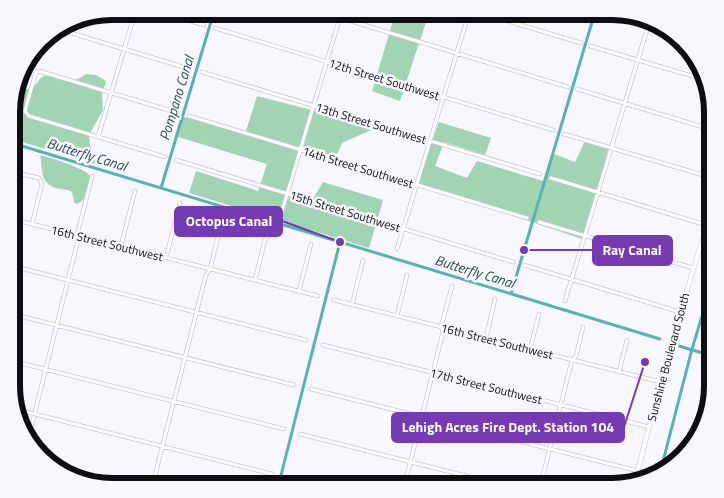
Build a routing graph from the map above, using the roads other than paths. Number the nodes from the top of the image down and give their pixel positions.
1 (133, 20) edge
2 (187, 20) edge
3 (340, 20) edge
4 (353, 20) edge
5 (467, 20) edge
6 (504, 20) edge
7 (204, 25) dead end
8 (648, 27) edge
9 (215, 28) dead end
10 (67, 32) edge
11 (581, 43) dead end
12 (590, 46) dead end
13 (124, 49) junction
14 (456, 53) junction
15 (637, 60) junction
16 (327, 62) junction
17 (190, 69) dead end
18 (202, 72) dead end
19 (697, 77) edge
20 (568, 87) dead end
21 (577, 89) dead end
22 (111, 93) junction
23 (443, 97) junction
24 (624, 104) junction
25 (314, 106) junction
26 (178, 113) dead end
27 (189, 116) dead end
28 (704, 128) edge
29 (553, 130) dead end
30 (564, 134) dead end
31 (98, 137) junction
32 (430, 141) junction
33 (611, 148) junction
34 (300, 150) junction
35 (165, 157) dead end
36 (176, 160) dead end
37 (20, 174) edge
38 (540, 174) dead end
39 (92, 176) dead end
40 (704, 176) edge
41 (551, 178) dead end
42 (417, 185) junction
43 (135, 192) dead end
44 (598, 192) junction
45 (287, 194) junction
46 (180, 203) dead end
47 (223, 217) dead end
48 (526, 218) dead end
49 (20, 221) edge
50 (539, 222) dead end
51 (32, 224) junction
52 (704, 224) edge
53 (403, 229) junction
54 (704, 232) edge
55 (77, 235) junction
56 (584, 236) junction
57 (311, 244) dead end
58 (122, 246) junction
59 (397, 249) dead end
60 (166, 258) junction
61 (364, 260) dead end
62 (513, 262) dead end
63 (524, 266) dead end
64 (20, 268) edge
65 (693, 268) junction
66 (210, 269) junction
67 (407, 275) dead end
68 (68, 280) junction
69 (255, 280) junction
70 (571, 280) junction
71 (452, 286) dead end
72 (299, 291) junction
73 (318, 296) dead end
74 (495, 299) dead end
75 (334, 300) dead end
76 (565, 301) dead end
77 (352, 305) junction
78 (680, 312) junction
79 (196, 313) junction
80 (539, 314) dead end
81 (20, 316) edge
82 (396, 316) junction
83 (57, 325) junction
84 (441, 327) junction
85 (583, 327) dead end
86 (486, 338) junction
87 (306, 340) dead end
88 (627, 340) dead end
89 (323, 345) dead end
90 (530, 349) junction
91 (185, 357) junction
92 (572, 360) junction
93 (20, 363) edge
94 (46, 370) junction
95 (433, 372) junction
96 (619, 372) junction
97 (660, 382) junction
98 (294, 385) dead end
99 (311, 389) dead end
100 (174, 402) junction
101 (561, 405) junction
102 (23, 411) edge
103 (34, 414) junction
104 (421, 417) junction
105 (649, 427) junction
106 (30, 429) edge
107 (284, 430) dead end
108 (300, 434) dead end
109 (683, 440) dead end
110 (686, 441) edge
111 (163, 446) junction
112 (550, 449) junction
113 (410, 461) junction
114 (638, 471) junction
115 (272, 474) dead end
116 (637, 475) edge
117 (154, 478) edge
118 (406, 478) edge
119 (475, 478) edge
120 (542, 478) edge

1 - 13 street
2 - 7 street
3 - 16 street
4 - 14 street
5 - 14 street
6 - 11 street
8 - 15 street
9 - 16 street, 12th Street Southwest
10 - 13 street
12 - 15 street
13 - 17 street
13 - 22 street
14 - 20 street
14 - 23 street
15 - 19 street
15 - 24 street
16 - 23 street, 12th Street Southwest
16 - 25 street
18 - 25 street, 13th Street Southwest
21 - 24 street
22 - 26 street
22 - 31 street
22 - 31 street
23 - 29 street, 12th Street Southwest
23 - 32 street
24 - 28 street
24 - 33 street
25 - 32 street, 13th Street Southwest
25 - 34 street
27 - 34 street, 14th Street Southwest
30 - 33 street
31 - 35 street
32 - 38 street, 13th Street Southwest
32 - 42 street
33 - 40 street
33 - 44 street
34 - 42 street, 14th Street Southwest
34 - 45 street
36 - 45 street, 15th Street Southwest
37 - 51 street
39 - 55 street
41 - 44 street
42 - 48 street, 14th Street Southwest
42 - 53 street
43 - 58 street
44 - 52 street
44 - 56 street
45 - 53 street, 15th Street Southwest
45 - 69 street
46 - 60 street
47 - 66 street
49 - 51 street, 16th Street Southwest
50 - 56 street
51 - 55 street, 16th Street Southwest
53 - 59 street
53 - 62 street, 15th Street Southwest
54 - 65 street, Sunshine Boulevard South
55 - 58 street, 16th Street Southwest
55 - 68 street
56 - 65 street
56 - 70 street
57 - 72 street
58 - 60 street, 16th Street Southwest
60 - 66 street, 16th Street Southwest
61 - 77 street
63 - 70 street
64 - 68 street
65 - 78 street, Sunshine Boulevard South
66 - 69 street, 16th Street Southwest
66 - 79 street
67 - 82 street
68 - 79 street
68 - 83 street
69 - 72 street, 16th Street Southwest
70 - 76 street
70 - 78 street
71 - 84 street
72 - 73 street, 16th Street Southwest
74 - 86 street
75 - 77 street, 16th Street Southwest
77 - 82 street, 16th Street Southwest
78 - 97 street, Sunshine Boulevard South
79 - 87 street
79 - 91 street
80 - 90 street
81 - 83 street
82 - 84 street, 16th Street Southwest
83 - 91 street
83 - 94 street
84 - 86 street, 16th Street Southwest
84 - 95 street
85 - 92 street
86 - 90 street, 16th Street Southwest
88 - 96 street
89 - 95 street, 17th Street Southwest
90 - 92 street, 16th Street Southwest
91 - 98 street
91 - 100 street
92 - 96 street, 16th Street Southwest
92 - 101 street
93 - 94 street
94 - 100 street
94 - 103 street
95 - 101 street, 17th Street Southwest
95 - 104 street
96 - 97 street, 16th Street Southwest
97 - 105 street, Sunshine Boulevard South
99 - 104 street
100 - 107 street
100 - 111 street
101 - 105 street, 17th Street Southwest
101 - 112 street
102 - 103 street
103 - 106 street
103 - 111 street
104 - 112 street
104 - 113 street
105 - 114 street, Sunshine Boulevard South
108 - 113 street
109 - 110 street
111 - 115 street
111 - 117 street
112 - 114 street
112 - 120 street
113 - 118 street
113 - 119 street
114 - 116 street, Sunshine Boulevard South

